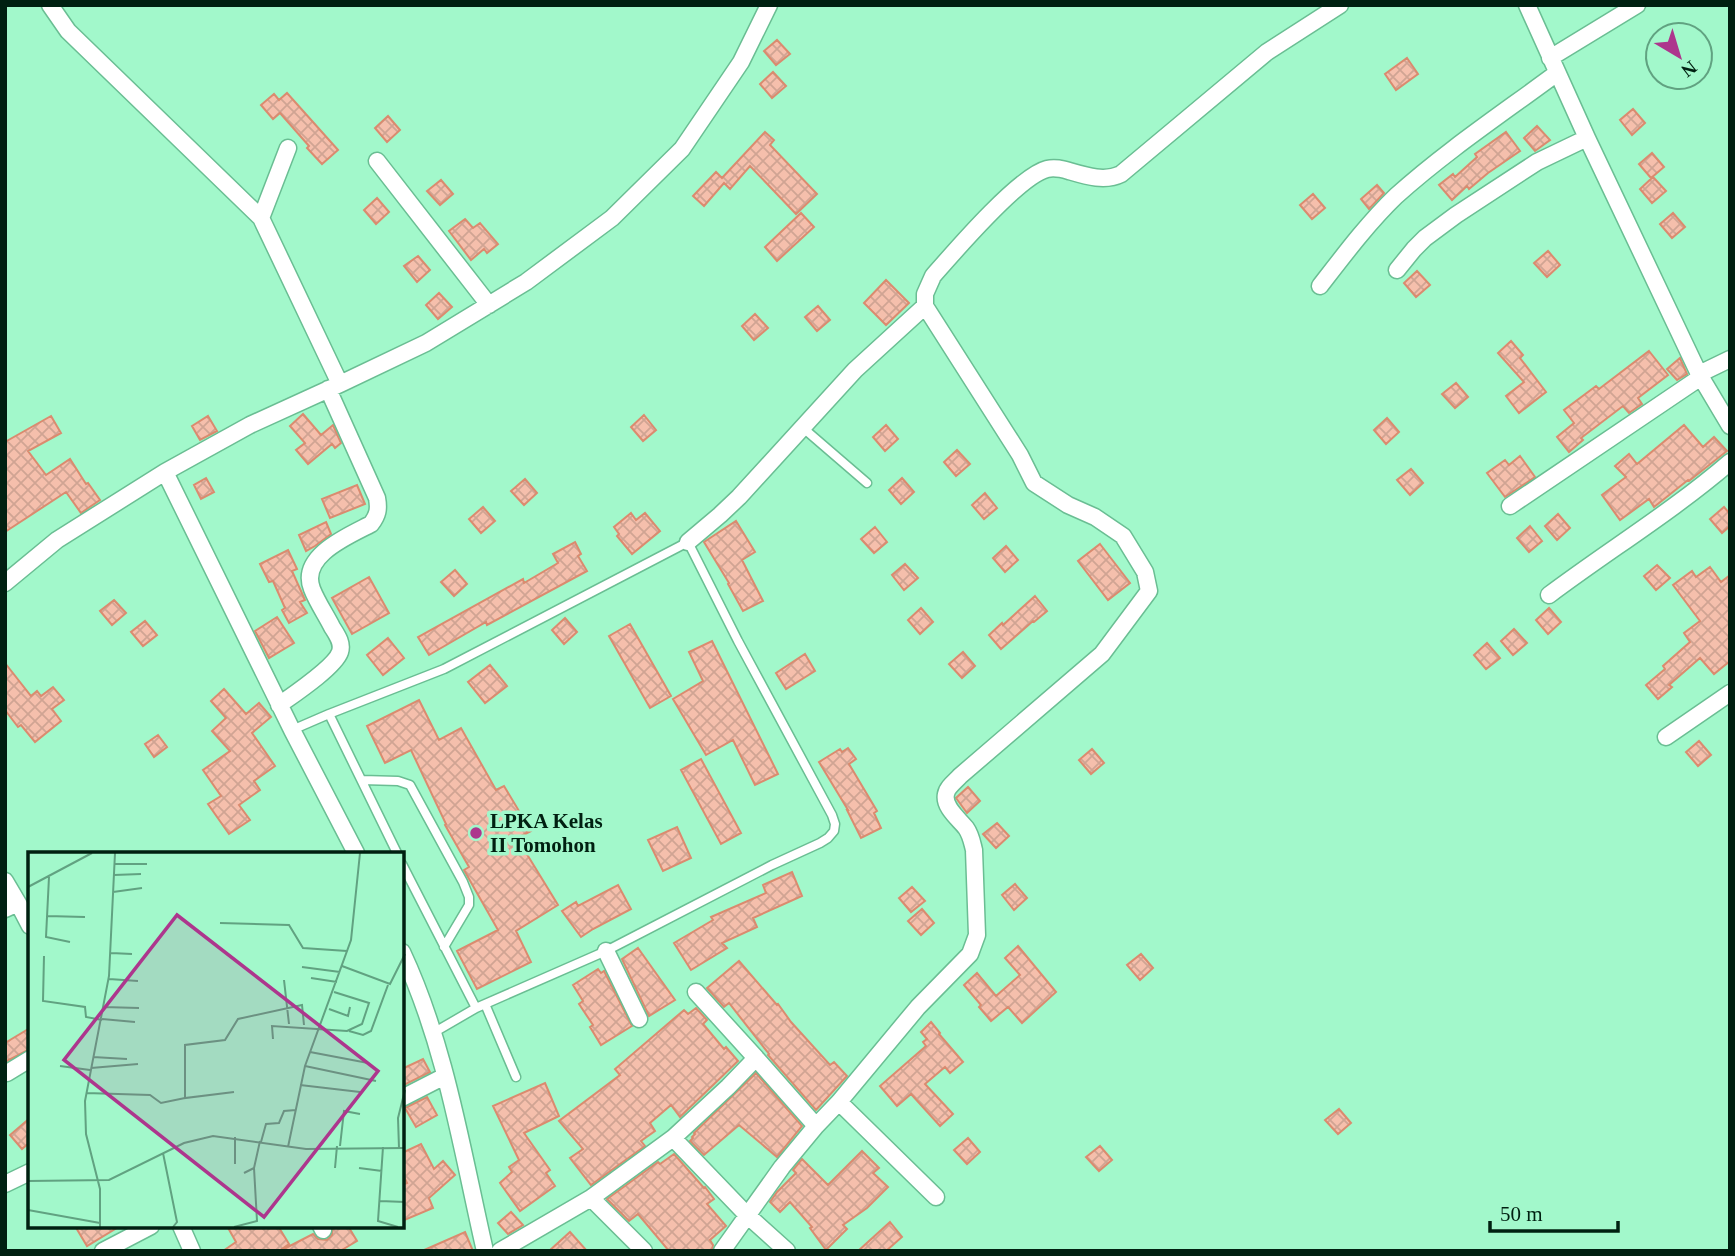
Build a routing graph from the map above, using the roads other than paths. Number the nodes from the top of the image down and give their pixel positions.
1 (50, 5) edge
2 (769, 5) edge
3 (1340, 5) edge
4 (1527, 5) edge
5 (1637, 5) edge
6 (1554, 65) junction
7 (1587, 138) junction
8 (288, 148) dead end
9 (377, 161) dead end
10 (261, 218) junction
11 (1397, 270) dead end
12 (1320, 286) dead end
13 (489, 305) junction
14 (925, 306) junction
15 (1730, 359) edge
16 (1700, 376) junction
17 (334, 387) junction
18 (1730, 426) edge
19 (802, 427) junction
20 (1730, 462) edge
21 (165, 472) junction
22 (867, 483) dead end
23 (1510, 506) dead end
24 (688, 542) junction
25 (5, 583) edge
26 (1549, 595) dead end
27 (1730, 693) edge
28 (279, 705) junction
29 (329, 714) junction
30 (292, 730) junction
31 (1666, 737) dead end
32 (362, 780) junction
33 (355, 852) edge
34 (397, 852) edge
35 (404, 868) edge
36 (5, 881) edge
37 (11, 906) edge
38 (28, 924) edge
39 (444, 947) junction
40 (606, 951) junction
41 (404, 962) edge
42 (409, 983) edge
43 (696, 992) dead end
44 (481, 1006) junction
45 (639, 1019) dead end
46 (433, 1033) junction
47 (755, 1058) junction
48 (28, 1060) edge
49 (7, 1073) dead end
50 (445, 1076) junction
51 (516, 1077) dead end
52 (404, 1097) edge
53 (839, 1102) junction
54 (816, 1126) junction
55 (673, 1138) junction
56 (28, 1173) edge
57 (5, 1184) edge
58 (936, 1197) dead end
59 (590, 1198) junction
60 (747, 1215) junction
61 (147, 1228) edge
62 (182, 1228) edge
63 (103, 1251) edge
64 (192, 1251) edge
65 (485, 1251) edge
66 (500, 1251) edge
67 (644, 1251) edge
68 (722, 1251) edge
69 (787, 1251) edge

1 - 10 street
2 - 13 street
3 - 14 street
4 - 6 street
5 - 6 street
6 - 7 street
6 - 12 street
7 - 11 street
7 - 16 street
8 - 10 street
9 - 13 street
10 - 17 street
13 - 17 street
14 - 19 street
14 - 53 street
15 - 16 street
16 - 18 street
16 - 23 street
17 - 21 street
17 - 28 street
19 - 22 lane
19 - 24 street
20 - 26 street
21 - 25 street
21 - 28 street
24 - 29 lane
24 - 40 lane
27 - 31 street
28 - 30 street
29 - 30 lane
29 - 32 lane
30 - 33 street
32 - 34 lane
32 - 39 lane
35 - 39 lane
36 - 37 street
37 - 38 street
39 - 44 lane
40 - 44 lane
40 - 45 street
41 - 42 street
42 - 46 street
43 - 47 street
44 - 46 lane
44 - 51 lane
46 - 50 street
47 - 54 street
47 - 55 street
48 - 49 street
50 - 52 street
50 - 65 street
53 - 54 street
53 - 58 street
54 - 60 street
55 - 59 street
55 - 60 street
56 - 57 street
59 - 66 street
59 - 67 street
60 - 68 street
60 - 69 street
61 - 63 street
62 - 64 street

